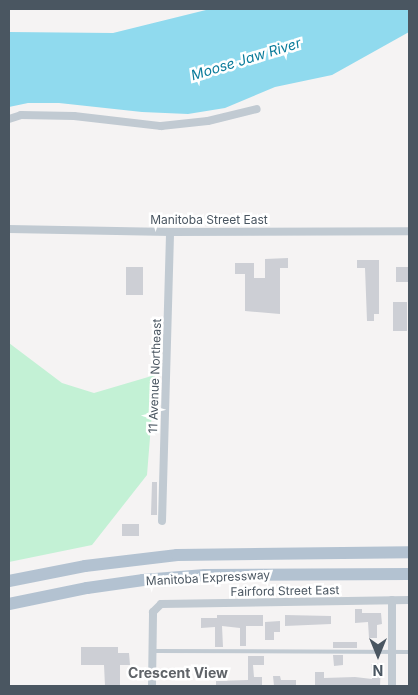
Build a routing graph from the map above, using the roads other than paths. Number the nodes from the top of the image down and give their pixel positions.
1 (257, 109) dead end
2 (9, 119) edge
3 (9, 229) edge
4 (170, 232) junction
5 (409, 232) edge
6 (162, 521) dead end
7 (409, 552) edge
8 (409, 574) edge
9 (9, 581) edge
10 (392, 600) junction
11 (409, 600) edge
12 (9, 604) edge
13 (153, 651) junction
14 (392, 652) junction
15 (409, 652) edge
16 (152, 686) edge
17 (392, 686) edge

1 - 2 street
3 - 4 street, Manitoba Street East
4 - 5 street, Manitoba Street East
4 - 6 street, 11 Avenue Northeast
7 - 9 main road, Manitoba Expressway
8 - 12 main road, Manitoba Expressway
10 - 11 street, Fairford Street East
10 - 13 street, Fairford Street East
10 - 14 street
13 - 14 lane
13 - 16 street
14 - 15 lane
14 - 17 street

